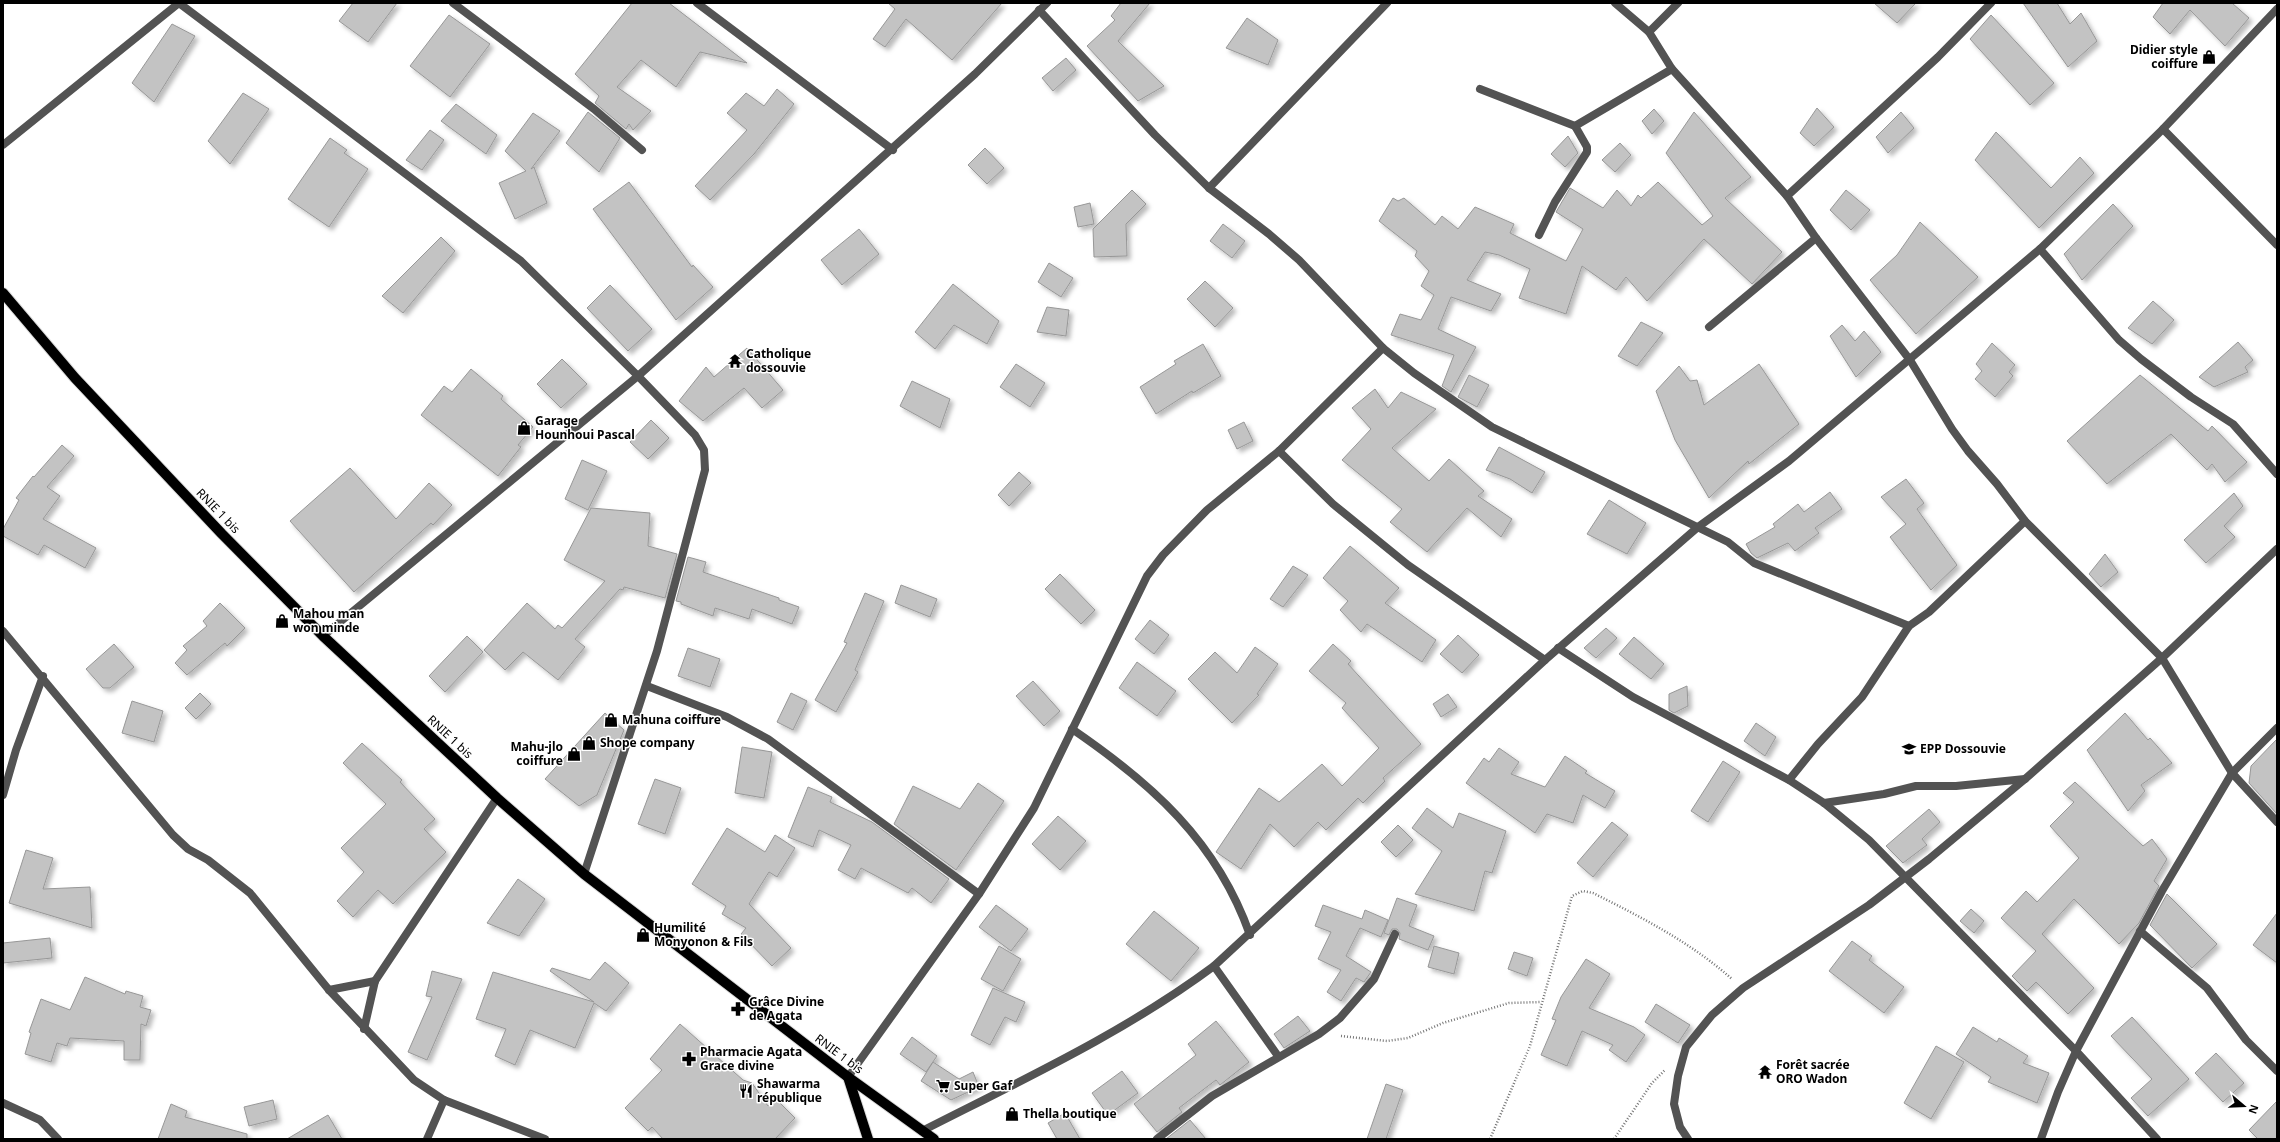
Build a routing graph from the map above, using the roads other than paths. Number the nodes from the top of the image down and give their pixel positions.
1 (453, 3) edge
2 (697, 3) edge
3 (1047, 3) edge
4 (1387, 3) edge
5 (1616, 3) edge
6 (1678, 3) edge
7 (1991, 3) edge
8 (2277, 9) edge
9 (1039, 10) junction
10 (1648, 32) junction
11 (1672, 69) junction
12 (1480, 90) dead end
13 (1575, 126) junction
14 (2163, 130) junction
15 (3, 145) edge
16 (642, 150) dead end
17 (893, 150) junction
18 (1209, 188) junction
19 (1787, 196) junction
20 (1539, 235) dead end
21 (1816, 238) junction
22 (2277, 245) edge
23 (2040, 249) junction
24 (3, 293) edge
25 (1709, 327) dead end
26 (1383, 348) junction
27 (1910, 360) junction
28 (638, 376) junction
29 (1279, 452) junction
30 (2277, 474) edge
31 (2025, 521) junction
32 (1698, 527) junction
33 (2277, 549) edge
34 (1909, 626) junction
35 (3, 631) edge
36 (323, 636) junction
37 (1558, 648) junction
38 (2162, 658) junction
39 (1545, 660) junction
40 (43, 676) junction
41 (647, 686) junction
42 (2277, 728) edge
43 (1072, 729) junction
44 (2232, 773) junction
45 (2025, 779) junction
46 (1789, 780) junction
47 (3, 795) edge
48 (497, 798) junction
49 (1824, 803) junction
50 (2277, 822) edge
51 (584, 874) junction
52 (1907, 877) junction
53 (979, 894) junction
54 (2140, 931) junction
55 (1395, 934) dead end
56 (1250, 935) junction
57 (1214, 966) junction
58 (375, 981) junction
59 (329, 990) junction
60 (364, 1029) junction
61 (2076, 1051) junction
62 (1278, 1056) junction
63 (2277, 1071) edge
64 (848, 1077) junction
65 (444, 1100) junction
66 (3, 1103) edge
67 (919, 1132) edge
68 (865, 1137) edge
69 (58, 1139) edge
70 (427, 1139) edge
71 (545, 1139) edge
72 (934, 1139) edge
73 (1156, 1139) edge
74 (1688, 1139) edge
75 (2041, 1139) edge
76 (2157, 1139) edge

1 - 16 street
2 - 17 street
3 - 9 street
4 - 18 street
5 - 10 street
6 - 10 street
7 - 19 street
8 - 14 street
9 - 17 street
9 - 18 street
10 - 11 street
11 - 13 street
11 - 19 street
12 - 13 street
13 - 20 street
14 - 22 street
14 - 23 street
15 - 28 street
17 - 28 street
18 - 26 street
19 - 21 street
21 - 25 street
21 - 27 street
23 - 27 street
23 - 30 street
24 - 36 main road, RNIE 1 bis
26 - 29 street
26 - 32 street
27 - 31 street
27 - 32 street
28 - 36 street
28 - 41 street
29 - 39 street
29 - 43 street
31 - 34 street
31 - 38 street
32 - 34 street
32 - 37 street
33 - 38 street
34 - 46 street
35 - 40 street
36 - 48 main road, RNIE 1 bis
37 - 39 street
37 - 46 street
38 - 44 street
38 - 45 street
39 - 56 street
40 - 47 street
40 - 59 street
41 - 51 street
41 - 53 street
42 - 44 street
43 - 53 street
43 - 56 street
44 - 50 street
44 - 54 street
45 - 49 street
45 - 52 street
46 - 49 street
48 - 51 main road, RNIE 1 bis
48 - 58 street
49 - 52 street
51 - 64 main road, RNIE 1 bis
52 - 61 street
52 - 74 street
53 - 64 street
54 - 61 street
54 - 63 street
55 - 62 street
56 - 57 street
57 - 62 street
57 - 67 street
58 - 59 street
58 - 60 street
59 - 60 street
60 - 65 street
61 - 75 street
61 - 76 street
62 - 73 street
64 - 67 main road, RNIE 1 bis
64 - 68 main road
65 - 70 street
65 - 71 street
66 - 69 street
67 - 72 main road, RNIE 1 bis

